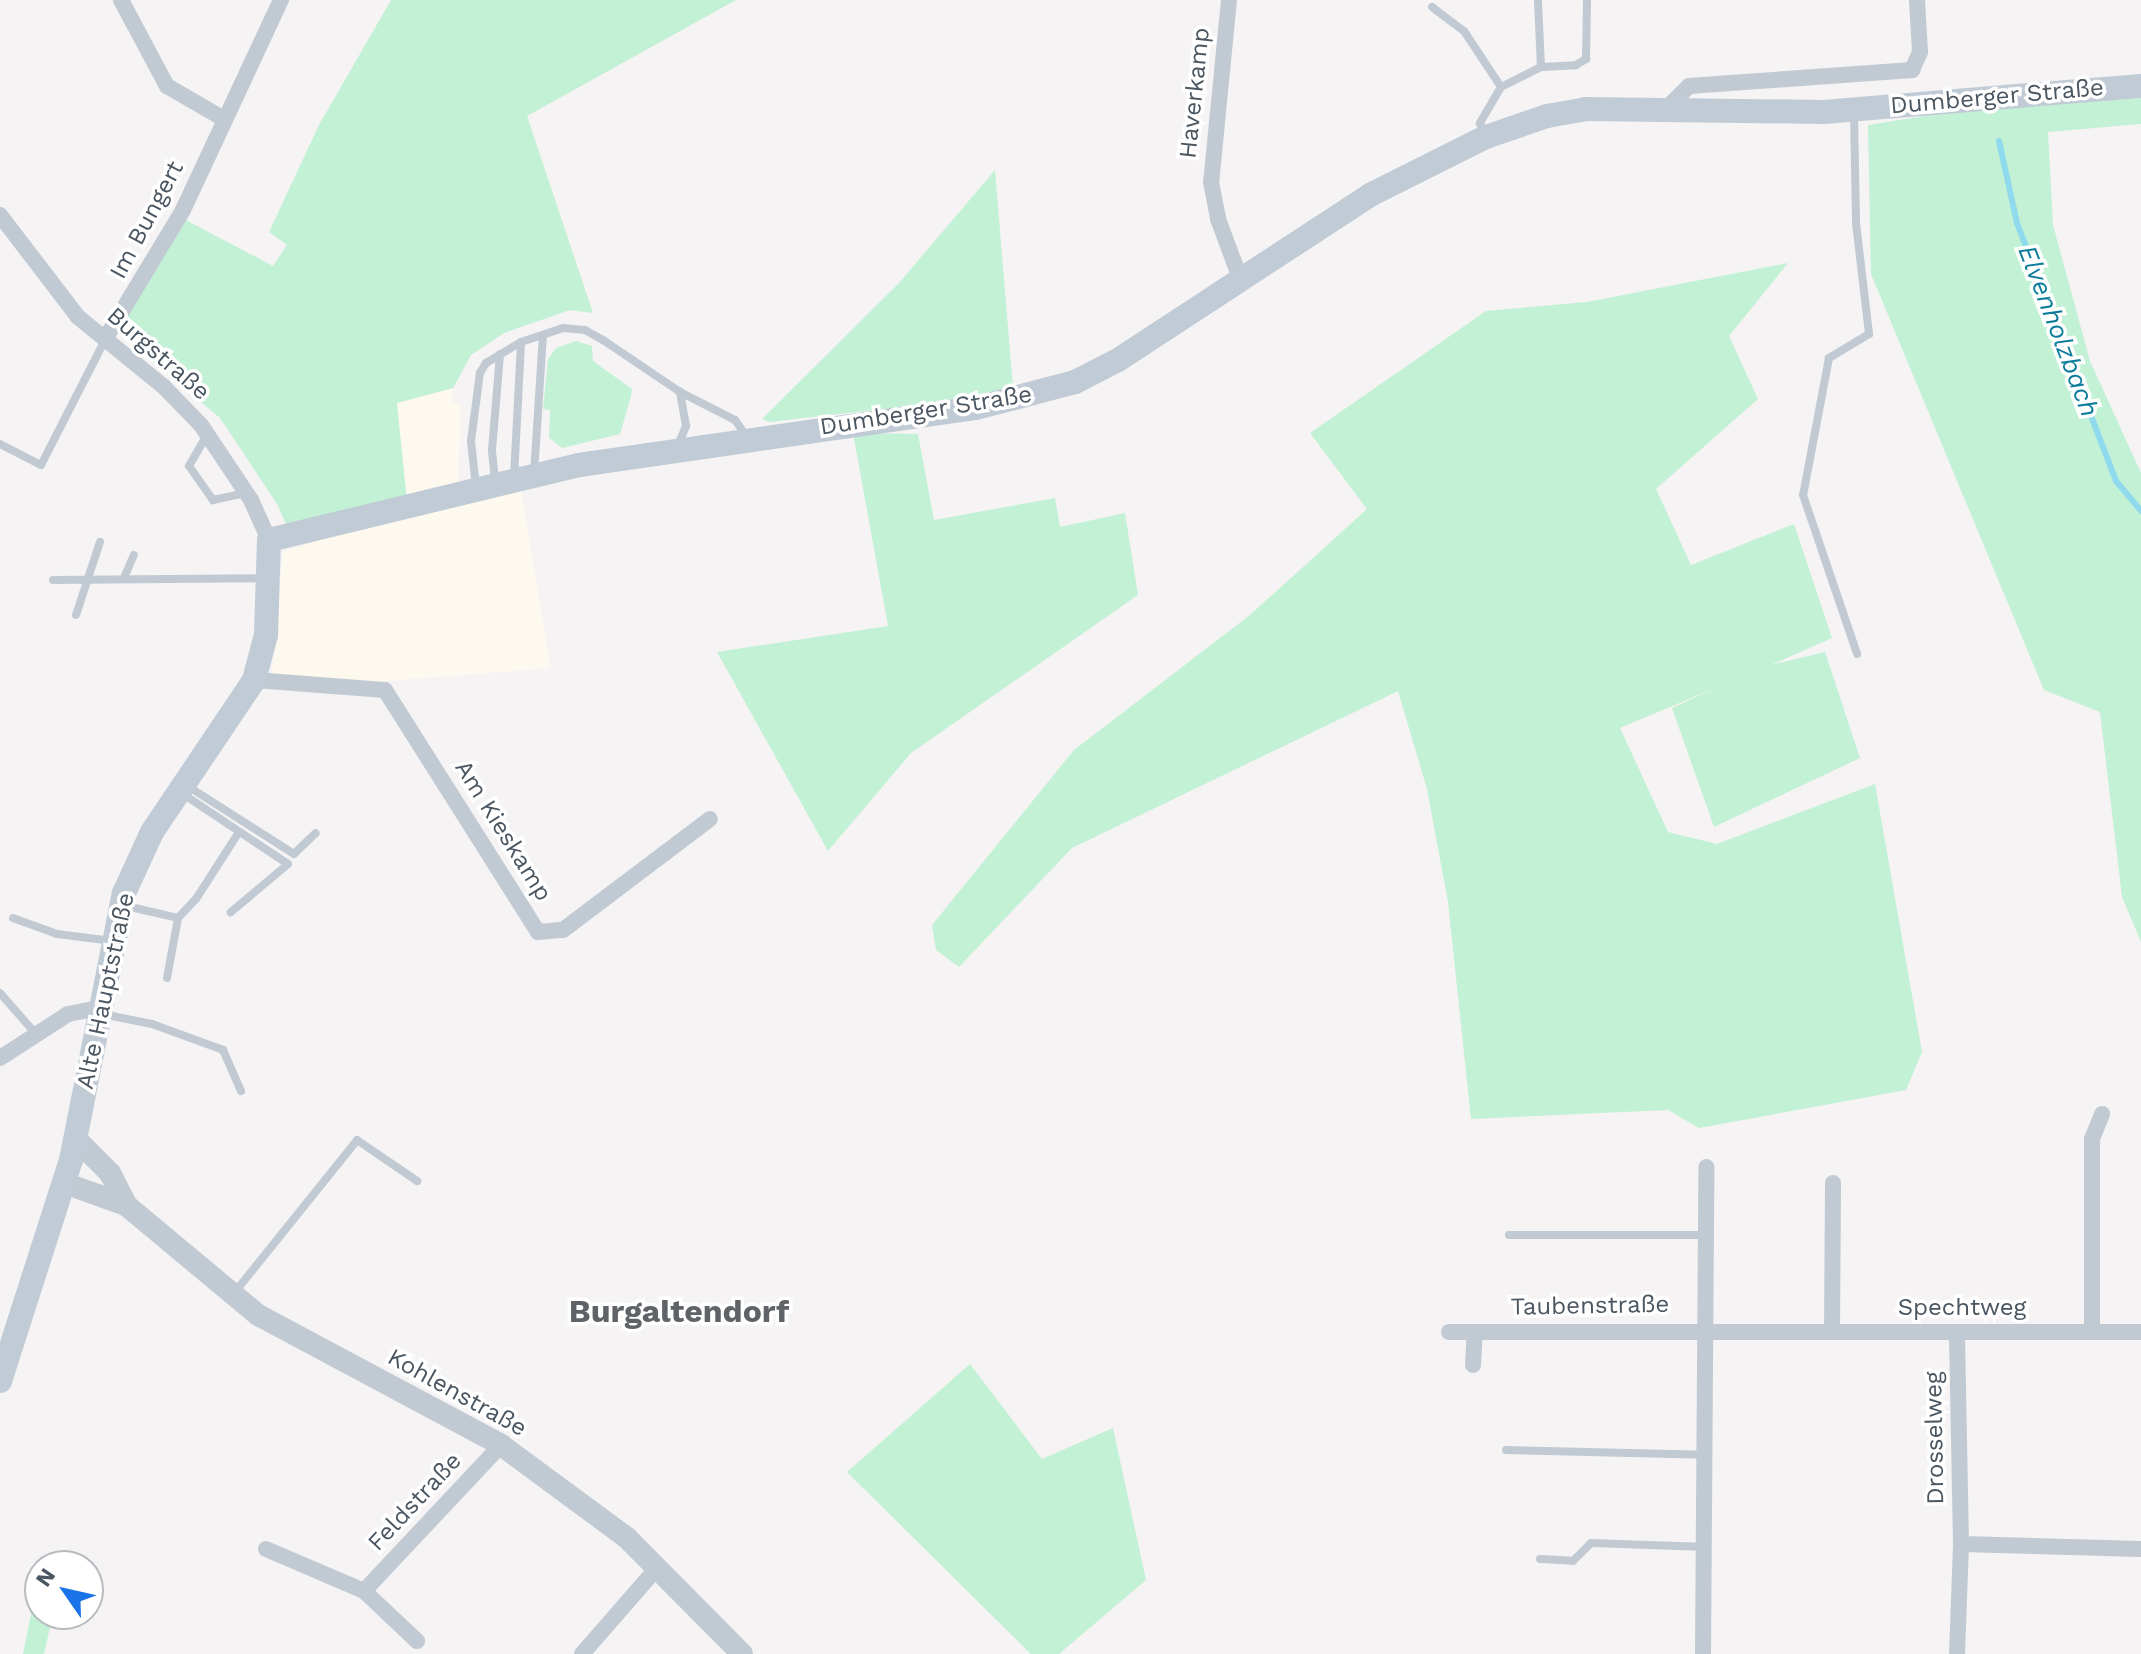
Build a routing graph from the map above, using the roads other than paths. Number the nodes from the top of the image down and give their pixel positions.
1 (121, 0) edge
2 (281, 0) edge
3 (1229, 0) edge
4 (1538, 0) edge
5 (1587, 0) edge
6 (1917, 0) edge
7 (1432, 7) dead end
8 (1541, 67) junction
9 (2141, 86) edge
10 (1501, 87) junction
11 (1854, 109) junction
12 (1665, 110) junction
13 (224, 119) junction
14 (1486, 137) junction
15 (0, 215) edge
16 (1241, 281) junction
17 (543, 335) junction
18 (105, 339) junction
19 (521, 342) junction
20 (500, 354) junction
21 (680, 392) junction
22 (208, 433) junction
23 (747, 437) junction
24 (0, 444) edge
25 (677, 447) junction
26 (505, 480) junction
27 (246, 492) junction
28 (269, 540) junction
29 (100, 542) dead end
30 (134, 555) dead end
31 (124, 578) junction
32 (267, 578) junction
33 (86, 579) junction
34 (53, 580) dead end
35 (76, 615) dead end
36 (1857, 654) dead end
37 (254, 680) junction
38 (181, 788) junction
39 (710, 819) dead end
40 (239, 832) junction
41 (316, 833) dead end
42 (121, 905) junction
43 (231, 912) dead end
44 (13, 918) dead end
45 (178, 918) junction
46 (116, 941) junction
47 (167, 978) dead end
48 (0, 993) edge
49 (103, 1010) junction
50 (36, 1034) junction
51 (0, 1058) edge
52 (241, 1091) dead end
53 (2102, 1114) dead end
54 (76, 1139) junction
55 (1706, 1167) dead end
56 (417, 1181) dead end
57 (64, 1183) junction
58 (1833, 1183) dead end
59 (126, 1205) junction
60 (1509, 1235) dead end
61 (1705, 1235) junction
62 (232, 1296) junction
63 (1705, 1328) junction
64 (1832, 1331) junction
65 (1449, 1332) dead end
66 (1475, 1332) junction
67 (1957, 1332) junction
68 (2092, 1332) junction
69 (2141, 1332) edge
70 (1473, 1365) dead end
71 (0, 1381) edge
72 (501, 1445) junction
73 (1506, 1450) dead end
74 (1706, 1455) junction
75 (1961, 1544) junction
76 (1707, 1547) junction
77 (266, 1549) dead end
78 (2141, 1549) edge
79 (1540, 1559) dead end
80 (658, 1567) junction
81 (364, 1591) junction
82 (417, 1641) dead end
83 (582, 1654) edge
84 (742, 1654) edge
85 (1703, 1654) edge
86 (1957, 1654) edge

1 - 13 street
2 - 13 street, Im Bungert
3 - 16 street, Haverkamp
4 - 8 lane
5 - 8 lane
6 - 12 street, Dumberger Straße
7 - 10 lane
8 - 10 lane
9 - 11 main road, Dumberger Straße
10 - 14 lane
11 - 12 main road, Dumberger Straße
11 - 36 lane
12 - 14 main road, Dumberger Straße
13 - 18 street, Im Bungert
14 - 16 main road, Dumberger Straße
15 - 18 street, Burgstraße
16 - 23 main road, Dumberger Straße
17 - 19 lane
17 - 21 lane
17 - 26 lane
18 - 22 street, Burgstraße
18 - 24 lane
19 - 20 lane
19 - 26 lane
20 - 26 lane
20 - 26 lane
21 - 23 lane
21 - 25 lane
22 - 27 street, Burgstraße
22 - 27 lane
23 - 25 main road, Dumberger Straße
25 - 26 main road, Dumberger Straße
26 - 28 main road, Dumberger Straße
27 - 28 street, Burgstraße
28 - 32 main road, Alte Hauptstraße
29 - 33 lane
30 - 31 lane
31 - 32 lane
31 - 33 lane
32 - 37 main road, Alte Hauptstraße
33 - 34 lane
33 - 35 lane
37 - 38 main road, Alte Hauptstraße
37 - 39 street, Am Kieskamp
38 - 40 lane
38 - 41 lane
38 - 42 main road, Alte Hauptstraße
40 - 43 lane
40 - 45 lane
42 - 45 lane
42 - 46 main road, Alte Hauptstraße
44 - 46 lane
45 - 47 lane
46 - 49 main road, Alte Hauptstraße
48 - 50 lane
49 - 50 street
49 - 52 lane
49 - 54 main road, Alte Hauptstraße
50 - 51 street
53 - 68 street
54 - 57 main road, Alte Hauptstraße
54 - 59 street, Kohlenstraße
55 - 61 street, Taubenstraße
56 - 62 lane
57 - 59 street, Kohlenstraße
57 - 71 main road, Alte Hauptstraße
58 - 64 street
59 - 62 street, Kohlenstraße
60 - 61 lane
61 - 63 street, Taubenstraße
62 - 72 street, Kohlenstraße
63 - 64 street, Spechtweg
63 - 66 street, Taubenstraße
63 - 74 street, Taubenstraße
64 - 67 street, Spechtweg
65 - 66 street, Taubenstraße
66 - 70 street
67 - 68 street, Spechtweg
67 - 75 street, Drosselweg
68 - 69 street, Spechtweg
72 - 80 street, Kohlenstraße
72 - 81 street, Feldstraße
73 - 74 lane
74 - 76 street, Taubenstraße
75 - 78 street
75 - 86 street, Drosselweg
76 - 79 lane
76 - 85 street, Taubenstraße
77 - 81 street
80 - 83 street
80 - 84 street, Kohlenstraße
81 - 82 street

